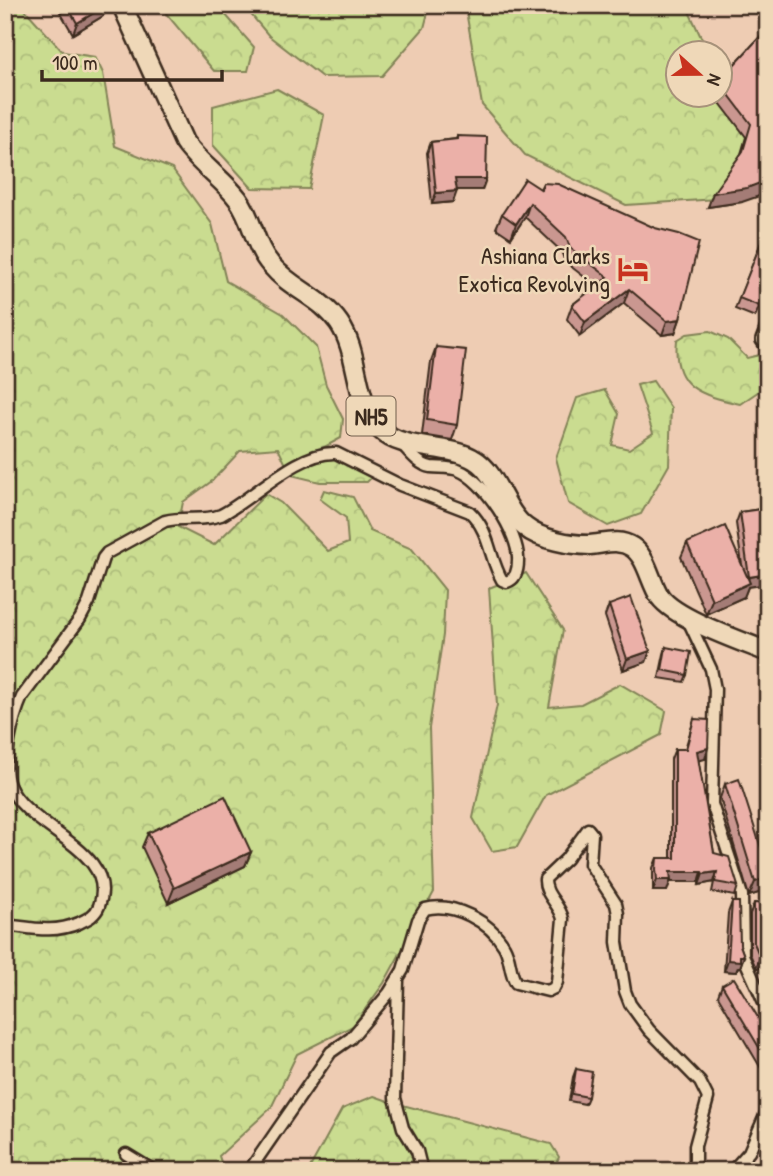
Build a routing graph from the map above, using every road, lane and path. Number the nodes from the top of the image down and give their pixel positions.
1 (122, 5) edge
2 (768, 327) edge
3 (768, 346) edge
4 (399, 442) junction
5 (687, 617) junction
6 (768, 652) edge
7 (5, 925) edge
8 (398, 979) junction
9 (768, 1011) edge
10 (768, 1108) edge
11 (125, 1154) dead end
12 (154, 1171) edge
13 (248, 1171) edge
14 (422, 1171) edge
15 (695, 1171) edge
16 (733, 1171) edge

1 - 4 highway, NH5
2 - 3 street
4 - 5 highway, NH5
4 - 7 street
5 - 6 highway, NH5
5 - 9 street
8 - 13 street
8 - 14 street
8 - 15 street
10 - 16 street
11 - 12 street

